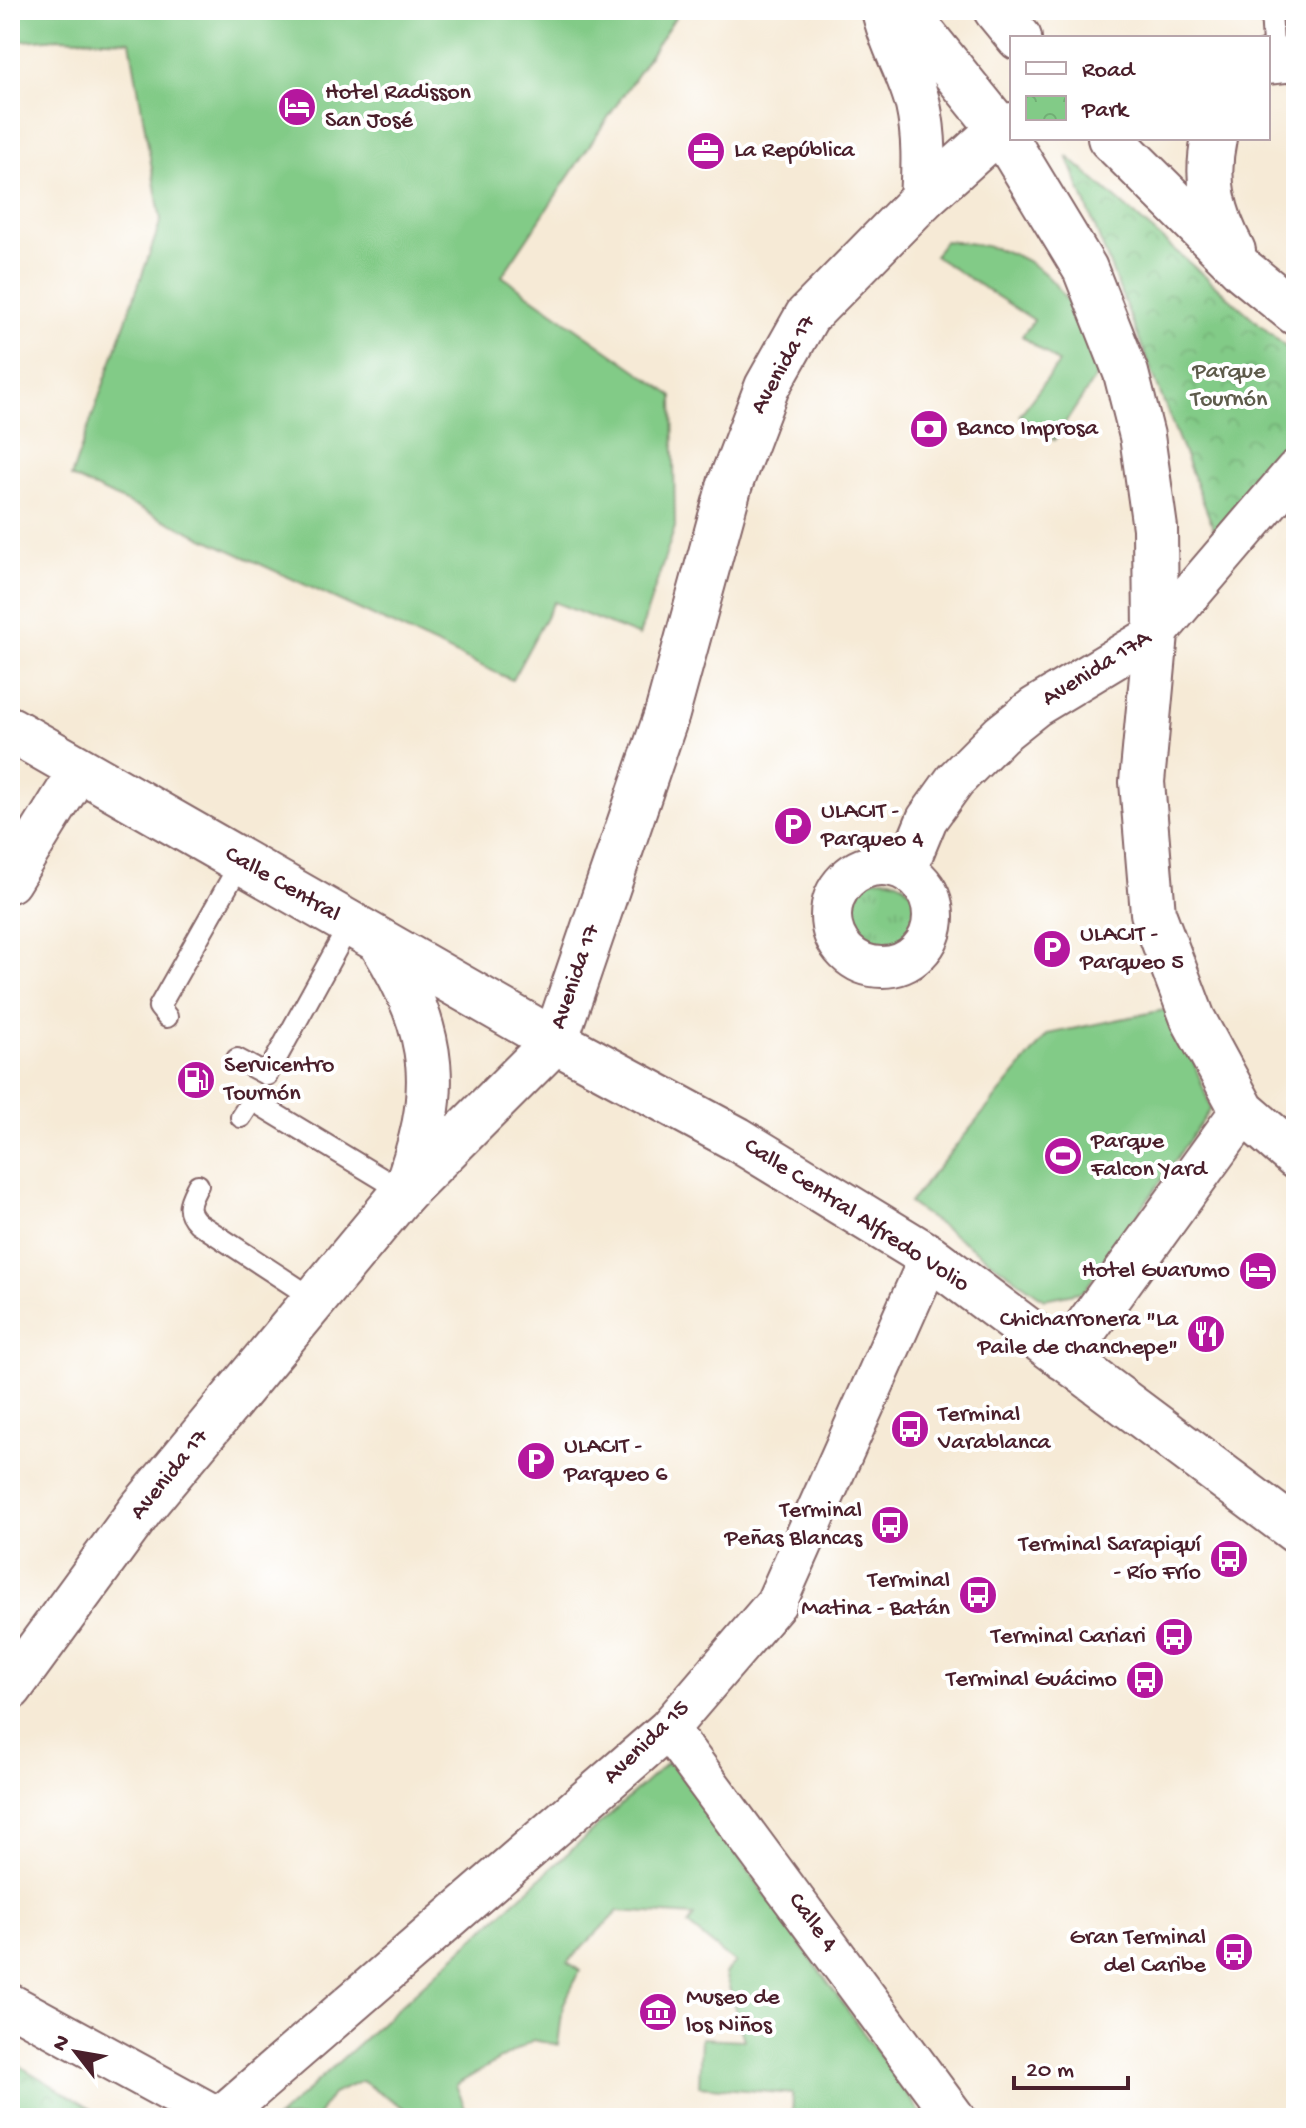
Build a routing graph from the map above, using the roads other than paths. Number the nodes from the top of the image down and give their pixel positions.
1 (884, 10) edge
2 (904, 10) edge
3 (996, 10) edge
4 (1271, 10) edge
5 (1017, 36) edge
6 (1279, 62) edge
7 (1006, 127) edge
8 (1013, 140) edge
9 (1112, 140) edge
10 (1214, 140) edge
11 (922, 199) junction
12 (1244, 271) junction
13 (1296, 313) edge
14 (1296, 470) edge
15 (1156, 634) junction
16 (10, 729) edge
17 (80, 769) junction
18 (241, 862) junction
19 (906, 870) dead end
20 (10, 882) edge
21 (366, 933) junction
22 (167, 1017) dead end
23 (555, 1041) junction
24 (237, 1059) dead end
25 (267, 1075) junction
26 (1243, 1111) junction
27 (1296, 1157) edge
28 (198, 1185) dead end
29 (404, 1192) junction
30 (930, 1257) junction
31 (314, 1299) junction
32 (1064, 1358) junction
33 (1296, 1531) edge
34 (10, 1688) edge
35 (668, 1729) junction
36 (10, 2004) edge
37 (219, 2118) edge
38 (955, 2118) edge

1 - 11 main road
2 - 7 main road
3 - 5 main road
4 - 6 lane
7 - 11 main road, Avenida 17
8 - 15 main road
9 - 12 main road
10 - 12 main road
11 - 23 main road, Avenida 17
12 - 13 main road
14 - 15 street, Avenida 17A
15 - 19 street, Avenida 17A
15 - 26 main road
16 - 17 main road, Calle Central
17 - 18 main road, Calle Central
17 - 20 street
18 - 21 main road, Calle Central
18 - 22 lane
21 - 23 main road, Calle Central
21 - 25 lane
21 - 29 main road
23 - 29 main road, Avenida 17
23 - 30 main road, Calle Central Alfredo Volio
24 - 25 lane
25 - 29 lane
26 - 27 main road
26 - 32 main road
28 - 31 lane
29 - 31 main road, Avenida 17
30 - 32 main road, Calle Central Alfredo Volio
30 - 35 street, Avenida 15
31 - 34 main road, Avenida 17
32 - 33 main road, Calle Central Alfredo Volio
35 - 37 street, Avenida 15
35 - 38 street, Calle 4
36 - 37 street

